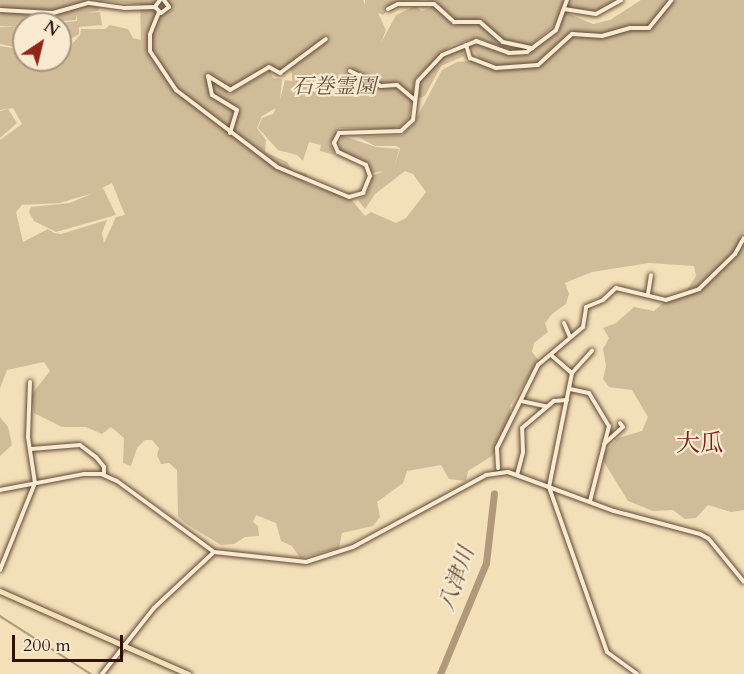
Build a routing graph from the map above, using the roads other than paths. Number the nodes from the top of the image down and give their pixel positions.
1 (164, 0) edge
2 (567, 0) edge
3 (621, 0) edge
4 (672, 0) edge
5 (155, 7) junction
6 (388, 9) dead end
7 (564, 9) junction
8 (0, 10) edge
9 (159, 12) junction
10 (326, 39) dead end
11 (466, 45) junction
12 (532, 49) junction
13 (350, 71) dead end
14 (415, 100) junction
15 (230, 133) junction
16 (744, 238) edge
17 (651, 274) dead end
18 (648, 294) junction
19 (564, 323) dead end
20 (570, 337) junction
21 (592, 351) dead end
22 (551, 355) junction
23 (572, 372) junction
24 (30, 382) dead end
25 (570, 388) junction
26 (567, 400) junction
27 (521, 401) junction
28 (546, 407) junction
29 (620, 423) dead end
30 (522, 428) junction
31 (508, 430) junction
32 (603, 444) junction
33 (31, 449) junction
34 (498, 468) dead end
35 (104, 475) junction
36 (517, 475) junction
37 (35, 483) junction
38 (549, 487) junction
39 (0, 490) edge
40 (590, 501) junction
41 (214, 552) junction
42 (0, 570) edge
43 (744, 582) edge
44 (0, 591) edge
45 (124, 645) junction
46 (102, 674) edge
47 (188, 674) edge
48 (637, 674) edge

1 - 5 street
1 - 9 street
2 - 7 street
3 - 7 street
4 - 11 street
5 - 8 street
5 - 9 street
6 - 12 street
7 - 12 street
9 - 15 street
10 - 15 street
11 - 12 street
11 - 14 street
13 - 14 street
14 - 15 street
16 - 18 street
17 - 18 street
18 - 20 street
19 - 20 street
20 - 22 street
21 - 23 street
22 - 23 street
22 - 27 street
23 - 25 street
24 - 33 street
25 - 26 street
25 - 32 street
26 - 28 street
26 - 38 street
27 - 28 street
27 - 31 street
28 - 30 street
29 - 32 street
30 - 31 street
30 - 36 street
31 - 34 street
32 - 40 street
33 - 35 street
33 - 37 street
35 - 37 street
35 - 41 street
36 - 38 street
36 - 41 street
37 - 39 street
37 - 42 street
38 - 40 street
38 - 48 street
40 - 43 street
41 - 45 street
44 - 45 highway
45 - 46 street
45 - 47 highway

